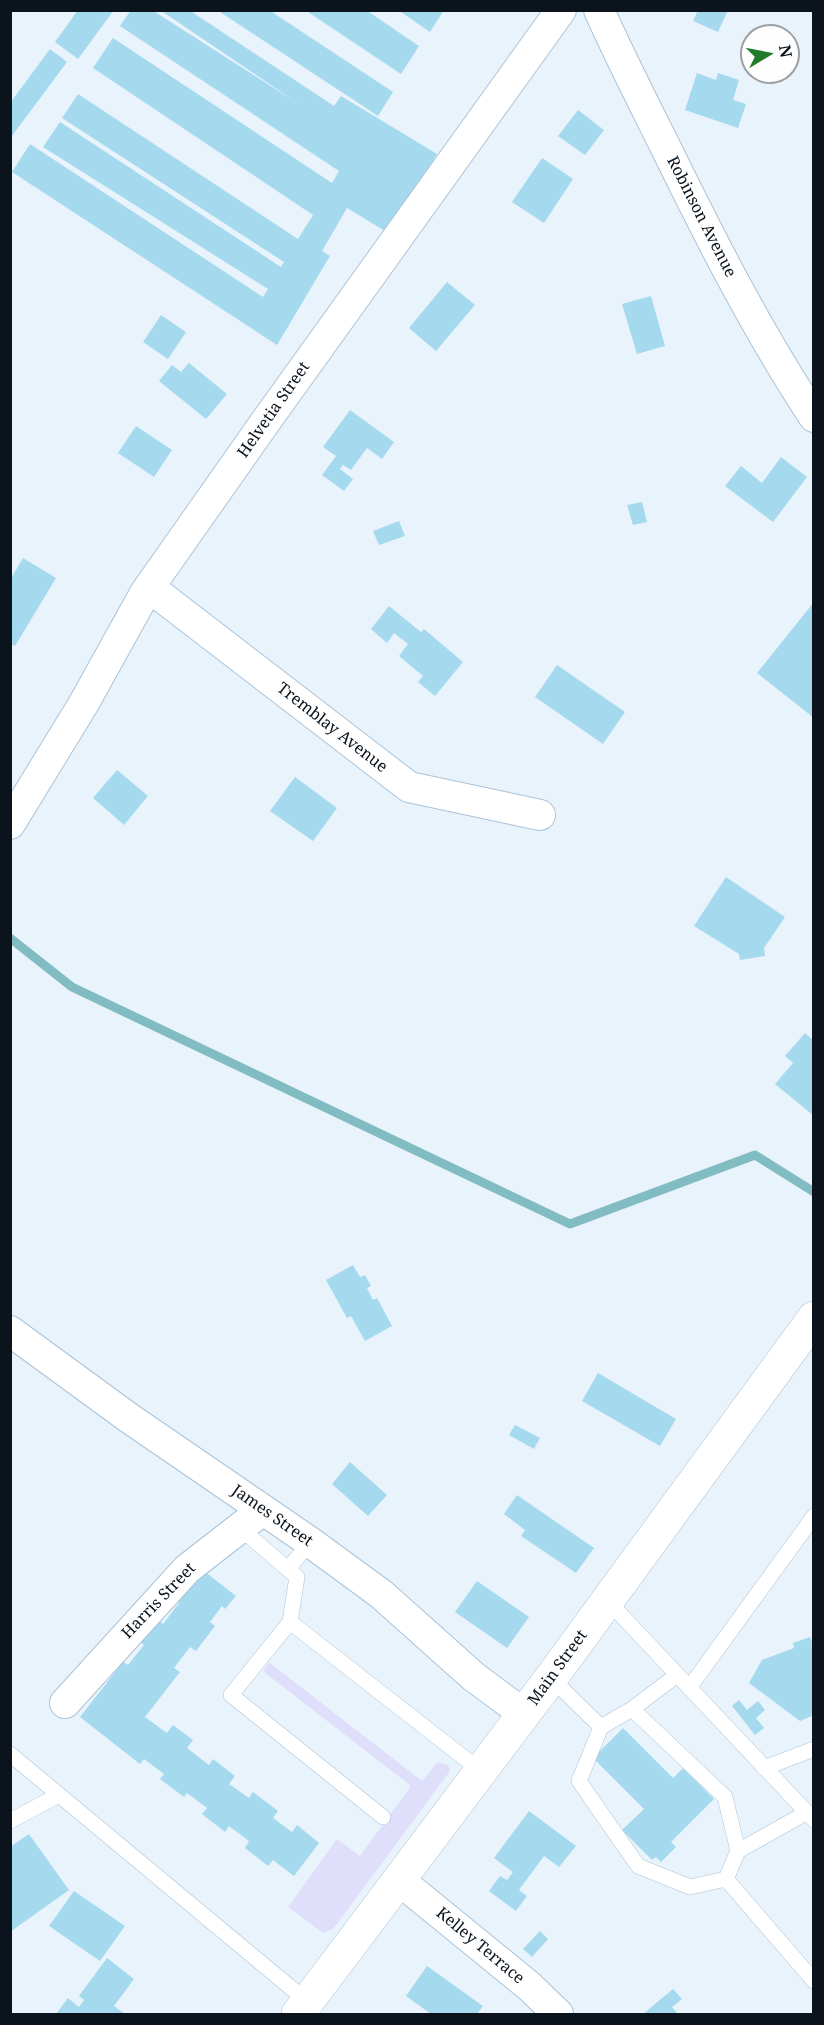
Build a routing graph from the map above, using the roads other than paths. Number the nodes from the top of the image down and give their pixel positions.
1 (561, 10) edge
2 (599, 10) edge
3 (813, 417) edge
4 (149, 587) junction
5 (540, 815) dead end
6 (10, 824) edge
7 (813, 1318) edge
8 (10, 1331) edge
9 (263, 1510) junction
10 (813, 1516) edge
11 (240, 1528) junction
12 (310, 1542) junction
13 (288, 1569) junction
14 (607, 1600) junction
15 (290, 1622) junction
16 (677, 1675) junction
17 (551, 1678) junction
18 (689, 1688) junction
19 (65, 1702) dead end
20 (632, 1709) junction
21 (524, 1714) junction
22 (602, 1727) junction
23 (813, 1749) edge
24 (10, 1754) edge
25 (764, 1768) junction
26 (481, 1771) junction
27 (59, 1795) junction
28 (383, 1817) dead end
29 (810, 1817) edge
30 (10, 1821) edge
31 (738, 1851) junction
32 (726, 1879) junction
33 (399, 1880) junction
34 (813, 1981) edge
35 (303, 2008) edge
36 (558, 2014) edge

1 - 4 street, Helvetia Street
2 - 3 street, Robinson Avenue
4 - 5 street, Tremblay Avenue
4 - 6 street, Helvetia Street
7 - 14 main road, Main Street
8 - 9 street, James Street
9 - 11 street, Harris Street
9 - 12 street, James Street
10 - 18 lane
11 - 13 lane
11 - 19 street, Harris Street
12 - 13 lane
12 - 21 street, James Street
13 - 15 lane
14 - 16 lane
14 - 17 main road, Main Street
15 - 26 lane
15 - 28 lane
16 - 18 lane
16 - 20 lane
17 - 21 main road, Main Street
17 - 22 lane
18 - 25 lane
20 - 22 lane
20 - 31 lane
21 - 26 main road, Main Street
22 - 32 lane
23 - 25 lane
24 - 27 lane
25 - 29 lane
26 - 33 main road, Main Street
27 - 30 lane
27 - 35 lane
29 - 31 lane
31 - 32 lane
32 - 34 lane
33 - 35 main road, Main Street
33 - 36 street, Kelley Terrace

